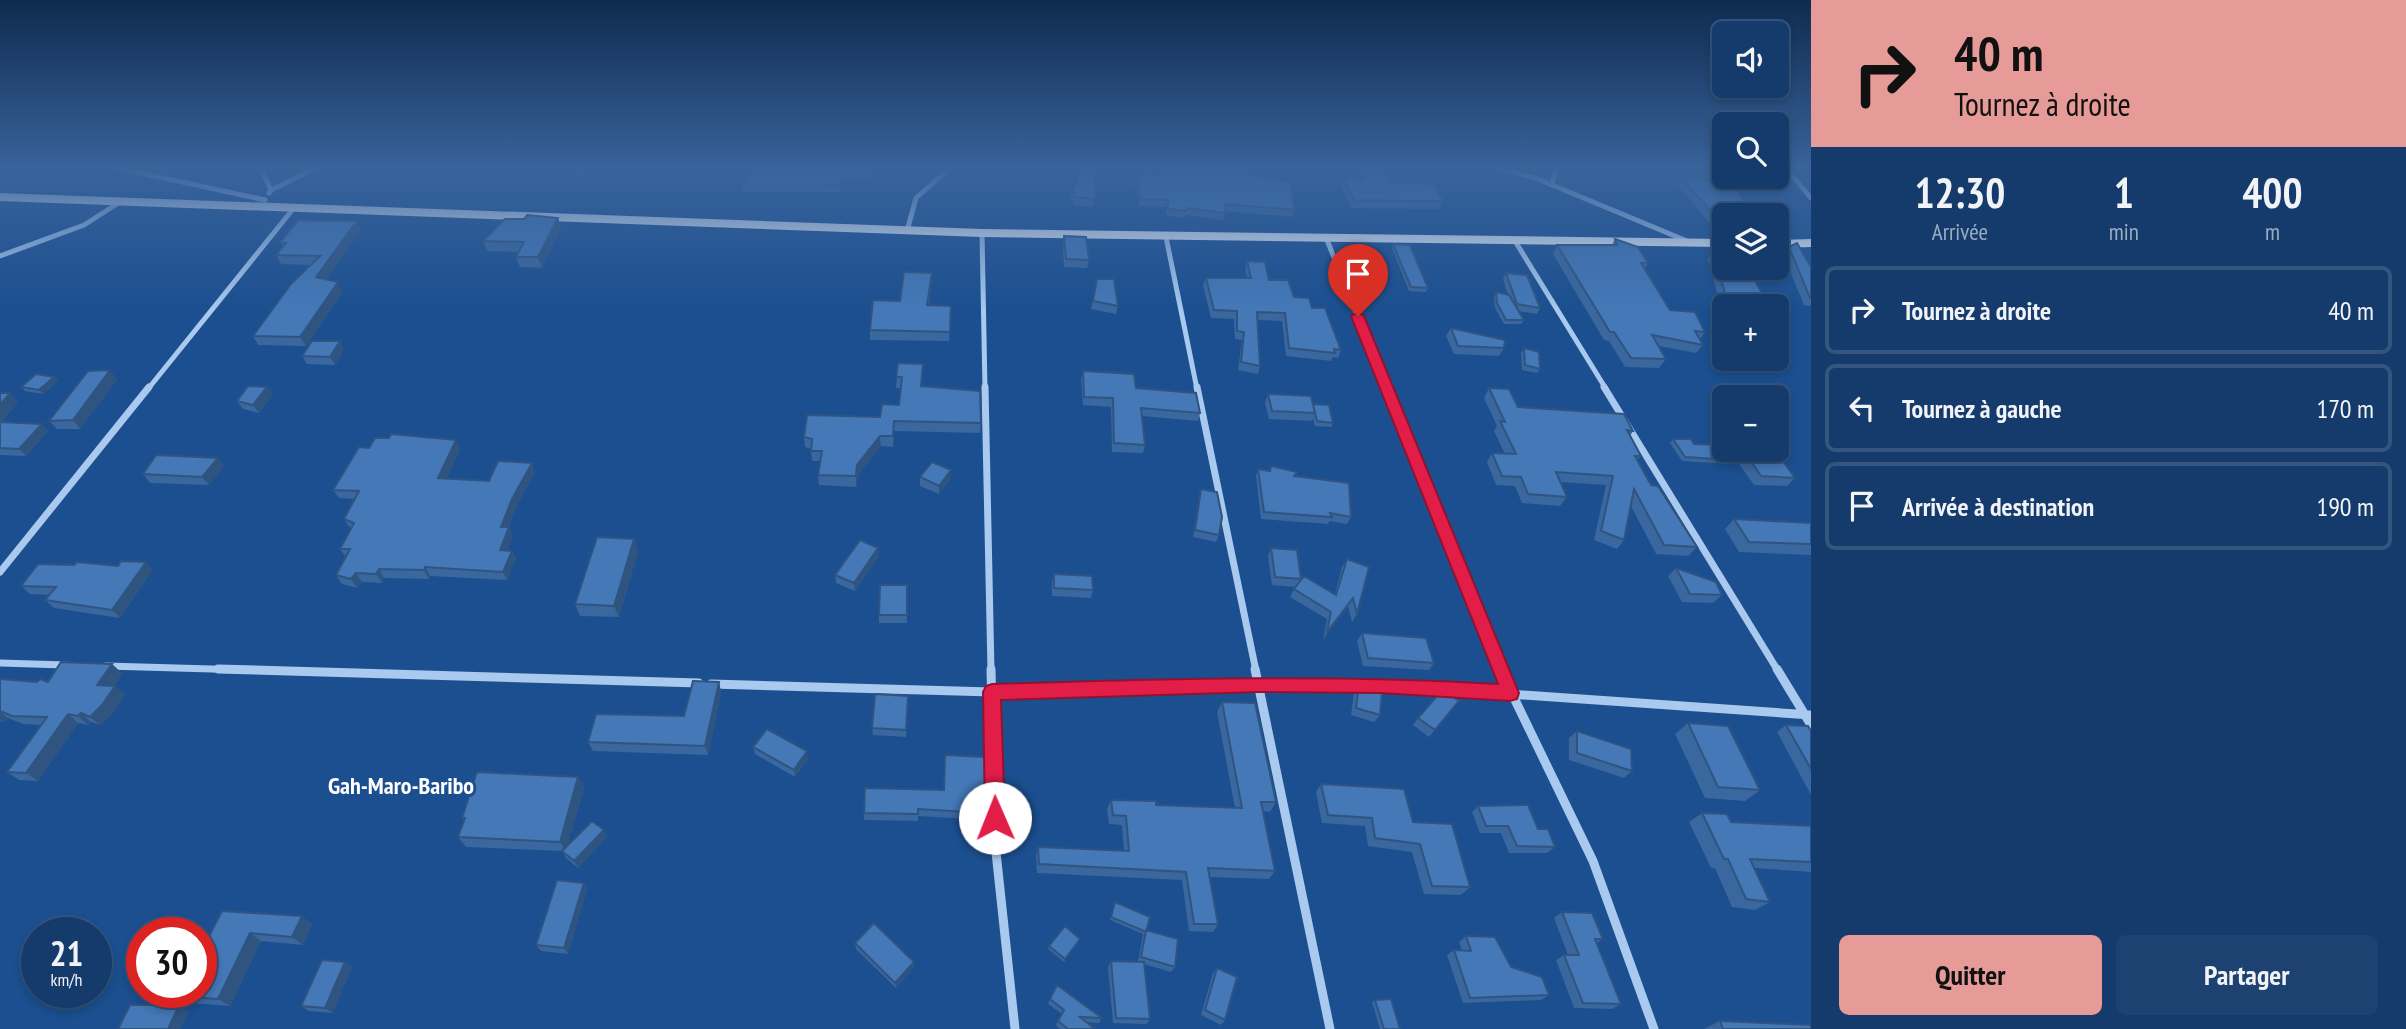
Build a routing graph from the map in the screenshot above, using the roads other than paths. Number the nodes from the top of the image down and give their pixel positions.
1 (100, 215) edge
2 (288, 215) edge
3 (461, 215) edge
4 (911, 215) edge
5 (1624, 215) edge
6 (907, 231) junction
7 (982, 233) junction
8 (1166, 237) junction
9 (1327, 240) junction
10 (1515, 241) junction
11 (1692, 243) junction
12 (1712, 243) edge
13 (1811, 243) edge
14 (1789, 244) edge
15 (0, 256) edge
16 (0, 572) edge
17 (0, 663) edge
18 (70, 665) edge
19 (98, 666) edge
20 (1259, 684) junction
21 (992, 692) junction
22 (1510, 693) junction
23 (1808, 715) edge
24 (1811, 725) edge
25 (1015, 1029) edge
26 (1330, 1029) edge
27 (1654, 1029) edge

1 - 15 street
2 - 16 street
3 - 6 main road
4 - 6 street
5 - 11 street
6 - 7 main road
7 - 8 main road
7 - 21 street
8 - 9 main road
8 - 20 street
9 - 10 main road
9 - 22 street
10 - 11 main road
10 - 23 street
11 - 12 main road
13 - 14 main road
17 - 18 street
19 - 21 street
20 - 21 street
20 - 22 street
20 - 26 street
21 - 25 street
22 - 23 street
22 - 27 street
23 - 24 street

